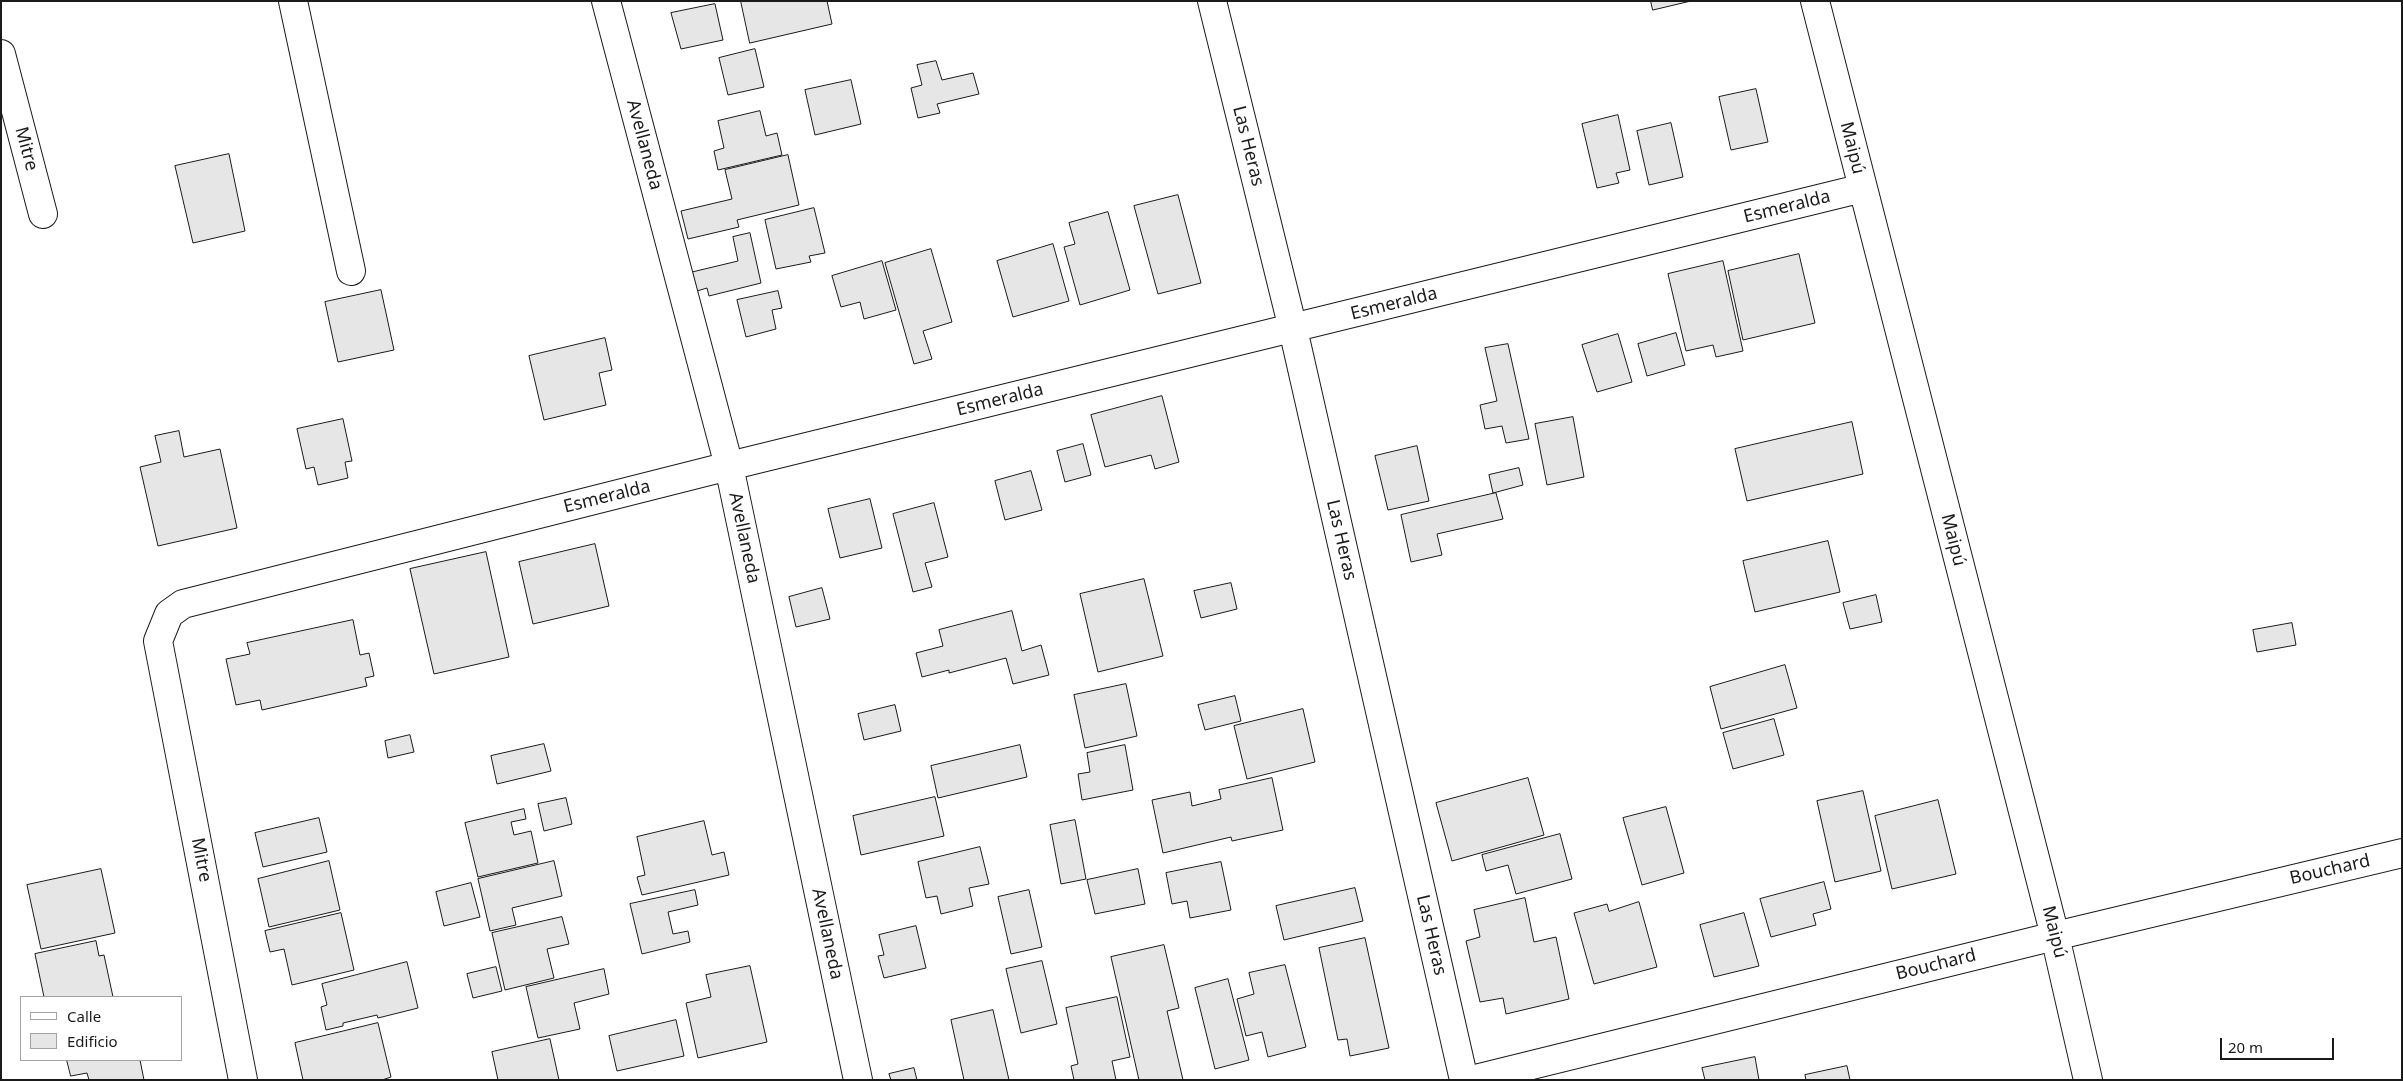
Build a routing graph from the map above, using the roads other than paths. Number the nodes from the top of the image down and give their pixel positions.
1 (293, 1) edge
2 (606, 1) edge
3 (1212, 1) edge
4 (1815, 1) edge
5 (1, 54) edge
6 (1863, 188) junction
7 (43, 214) dead end
8 (352, 271) dead end
9 (1293, 329) junction
10 (729, 466) junction
11 (158, 641) joint
12 (2402, 854) edge
13 (2055, 936) junction
14 (243, 1080) edge
15 (858, 1080) edge
16 (1464, 1080) edge
17 (1471, 1080) edge
18 (2088, 1080) edge

1 - 8 street
2 - 10 street, Avellaneda
3 - 9 street, Las Heras
4 - 6 street, Maipú
5 - 7 street, Mitre
6 - 9 street, Esmeralda
6 - 13 street, Maipú
9 - 10 street, Esmeralda
9 - 16 street, Las Heras
10 - 11 street, Esmeralda
10 - 15 street, Avellaneda
11 - 14 street, Mitre
12 - 13 street, Bouchard
13 - 17 street, Bouchard
13 - 18 street, Maipú

